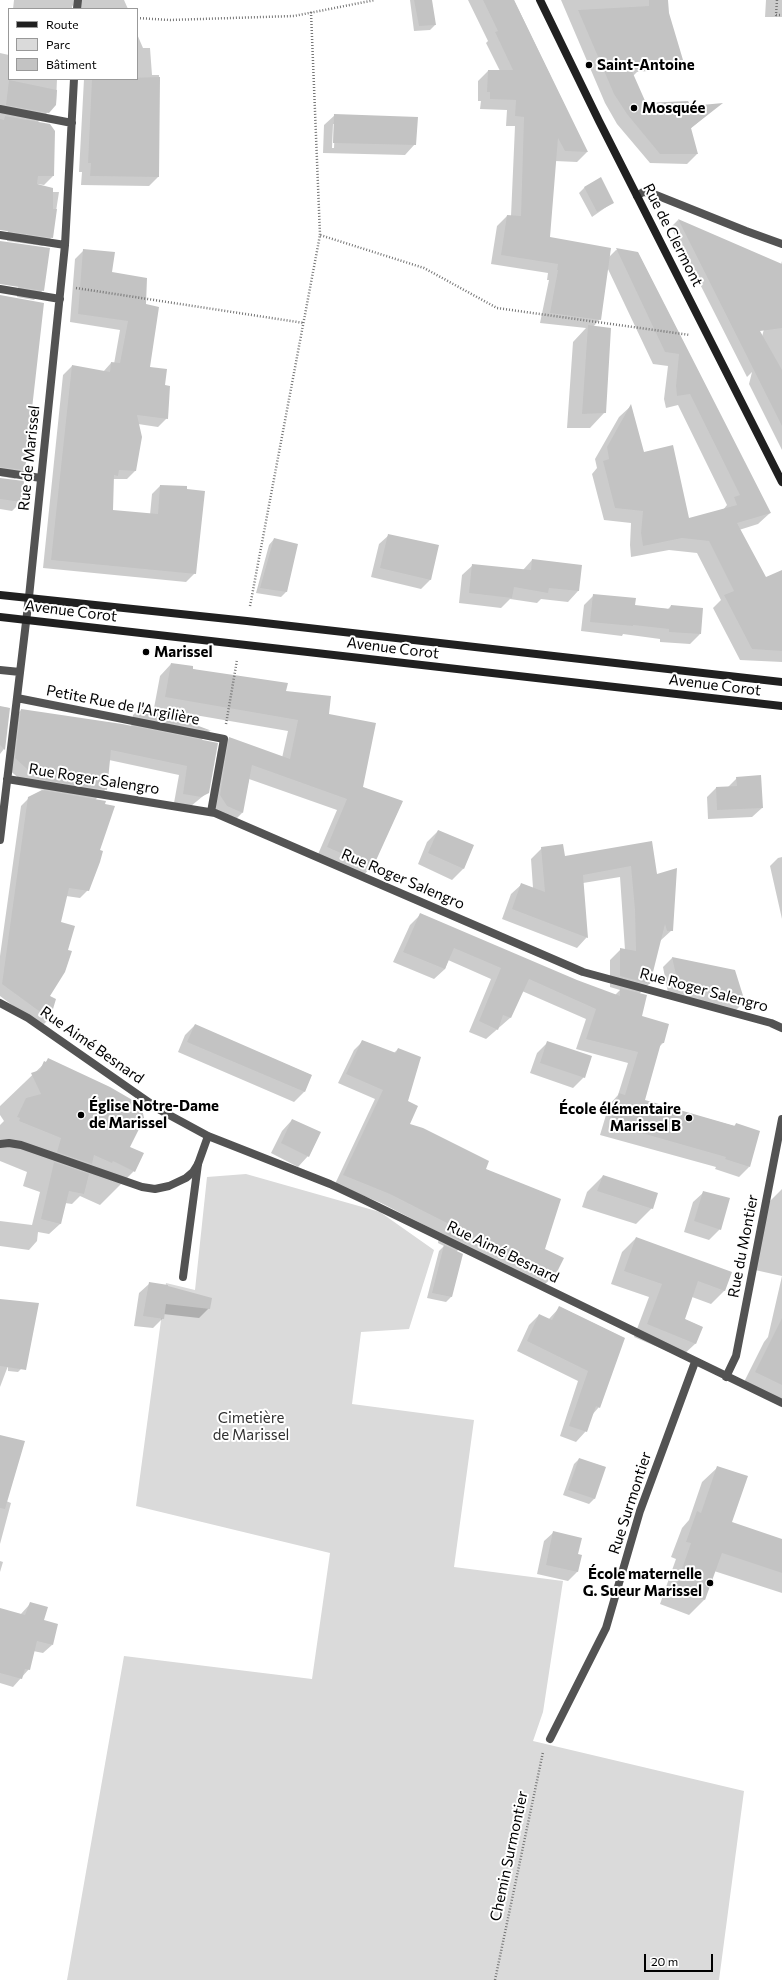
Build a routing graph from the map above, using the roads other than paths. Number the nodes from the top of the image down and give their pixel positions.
1 (540, 0) edge
2 (74, 80) edge
3 (0, 109) edge
4 (72, 123) junction
5 (637, 196) junction
6 (0, 235) edge
7 (782, 244) edge
8 (65, 246) junction
9 (0, 289) edge
10 (60, 299) junction
11 (0, 472) edge
12 (40, 478) junction
13 (782, 482) edge
14 (0, 595) edge
15 (29, 597) junction
16 (0, 617) edge
17 (26, 620) junction
18 (0, 670) edge
19 (20, 672) junction
20 (782, 682) edge
21 (17, 698) junction
22 (782, 706) edge
23 (4, 784) edge
24 (211, 812) junction
25 (0, 840) edge
26 (0, 1003) edge
27 (782, 1028) edge
28 (782, 1119) edge
29 (208, 1136) junction
30 (0, 1144) edge
31 (198, 1164) junction
32 (183, 1278) dead end
33 (695, 1362) junction
34 (726, 1376) junction
35 (782, 1403) edge
36 (550, 1738) road end

1 - 5 street, Rue de Clermont
2 - 4 street, Rue de Marissel
3 - 4 street
4 - 8 street, Rue de Marissel
5 - 7 street
5 - 13 street, Rue de Clermont
6 - 8 street
8 - 10 street, Rue de Marissel
9 - 10 street
10 - 12 street, Rue de Marissel
11 - 12 street
12 - 15 street, Rue de Marissel
14 - 15 street, Avenue Corot
15 - 17 street, Rue de Marissel
15 - 20 street, Avenue Corot
16 - 17 street, Avenue Corot
17 - 19 street, Rue de Marissel
17 - 22 street, Avenue Corot
18 - 19 street
19 - 21 street, Rue de Marissel
21 - 23 street, Rue de Marissel
21 - 24 street, Petite Rue de l'Argilière
23 - 24 street, Rue Roger Salengro
23 - 25 street, Rue de Marissel
24 - 27 street, Rue Roger Salengro
26 - 29 street, Rue Aimé Besnard
28 - 34 street, Rue du Montier
29 - 31 street
29 - 33 street, Rue Aimé Besnard
30 - 31 street
31 - 32 street
33 - 34 street, Rue Aimé Besnard
33 - 36 street, Rue Surmontier
34 - 35 street, Rue Aimé Besnard

